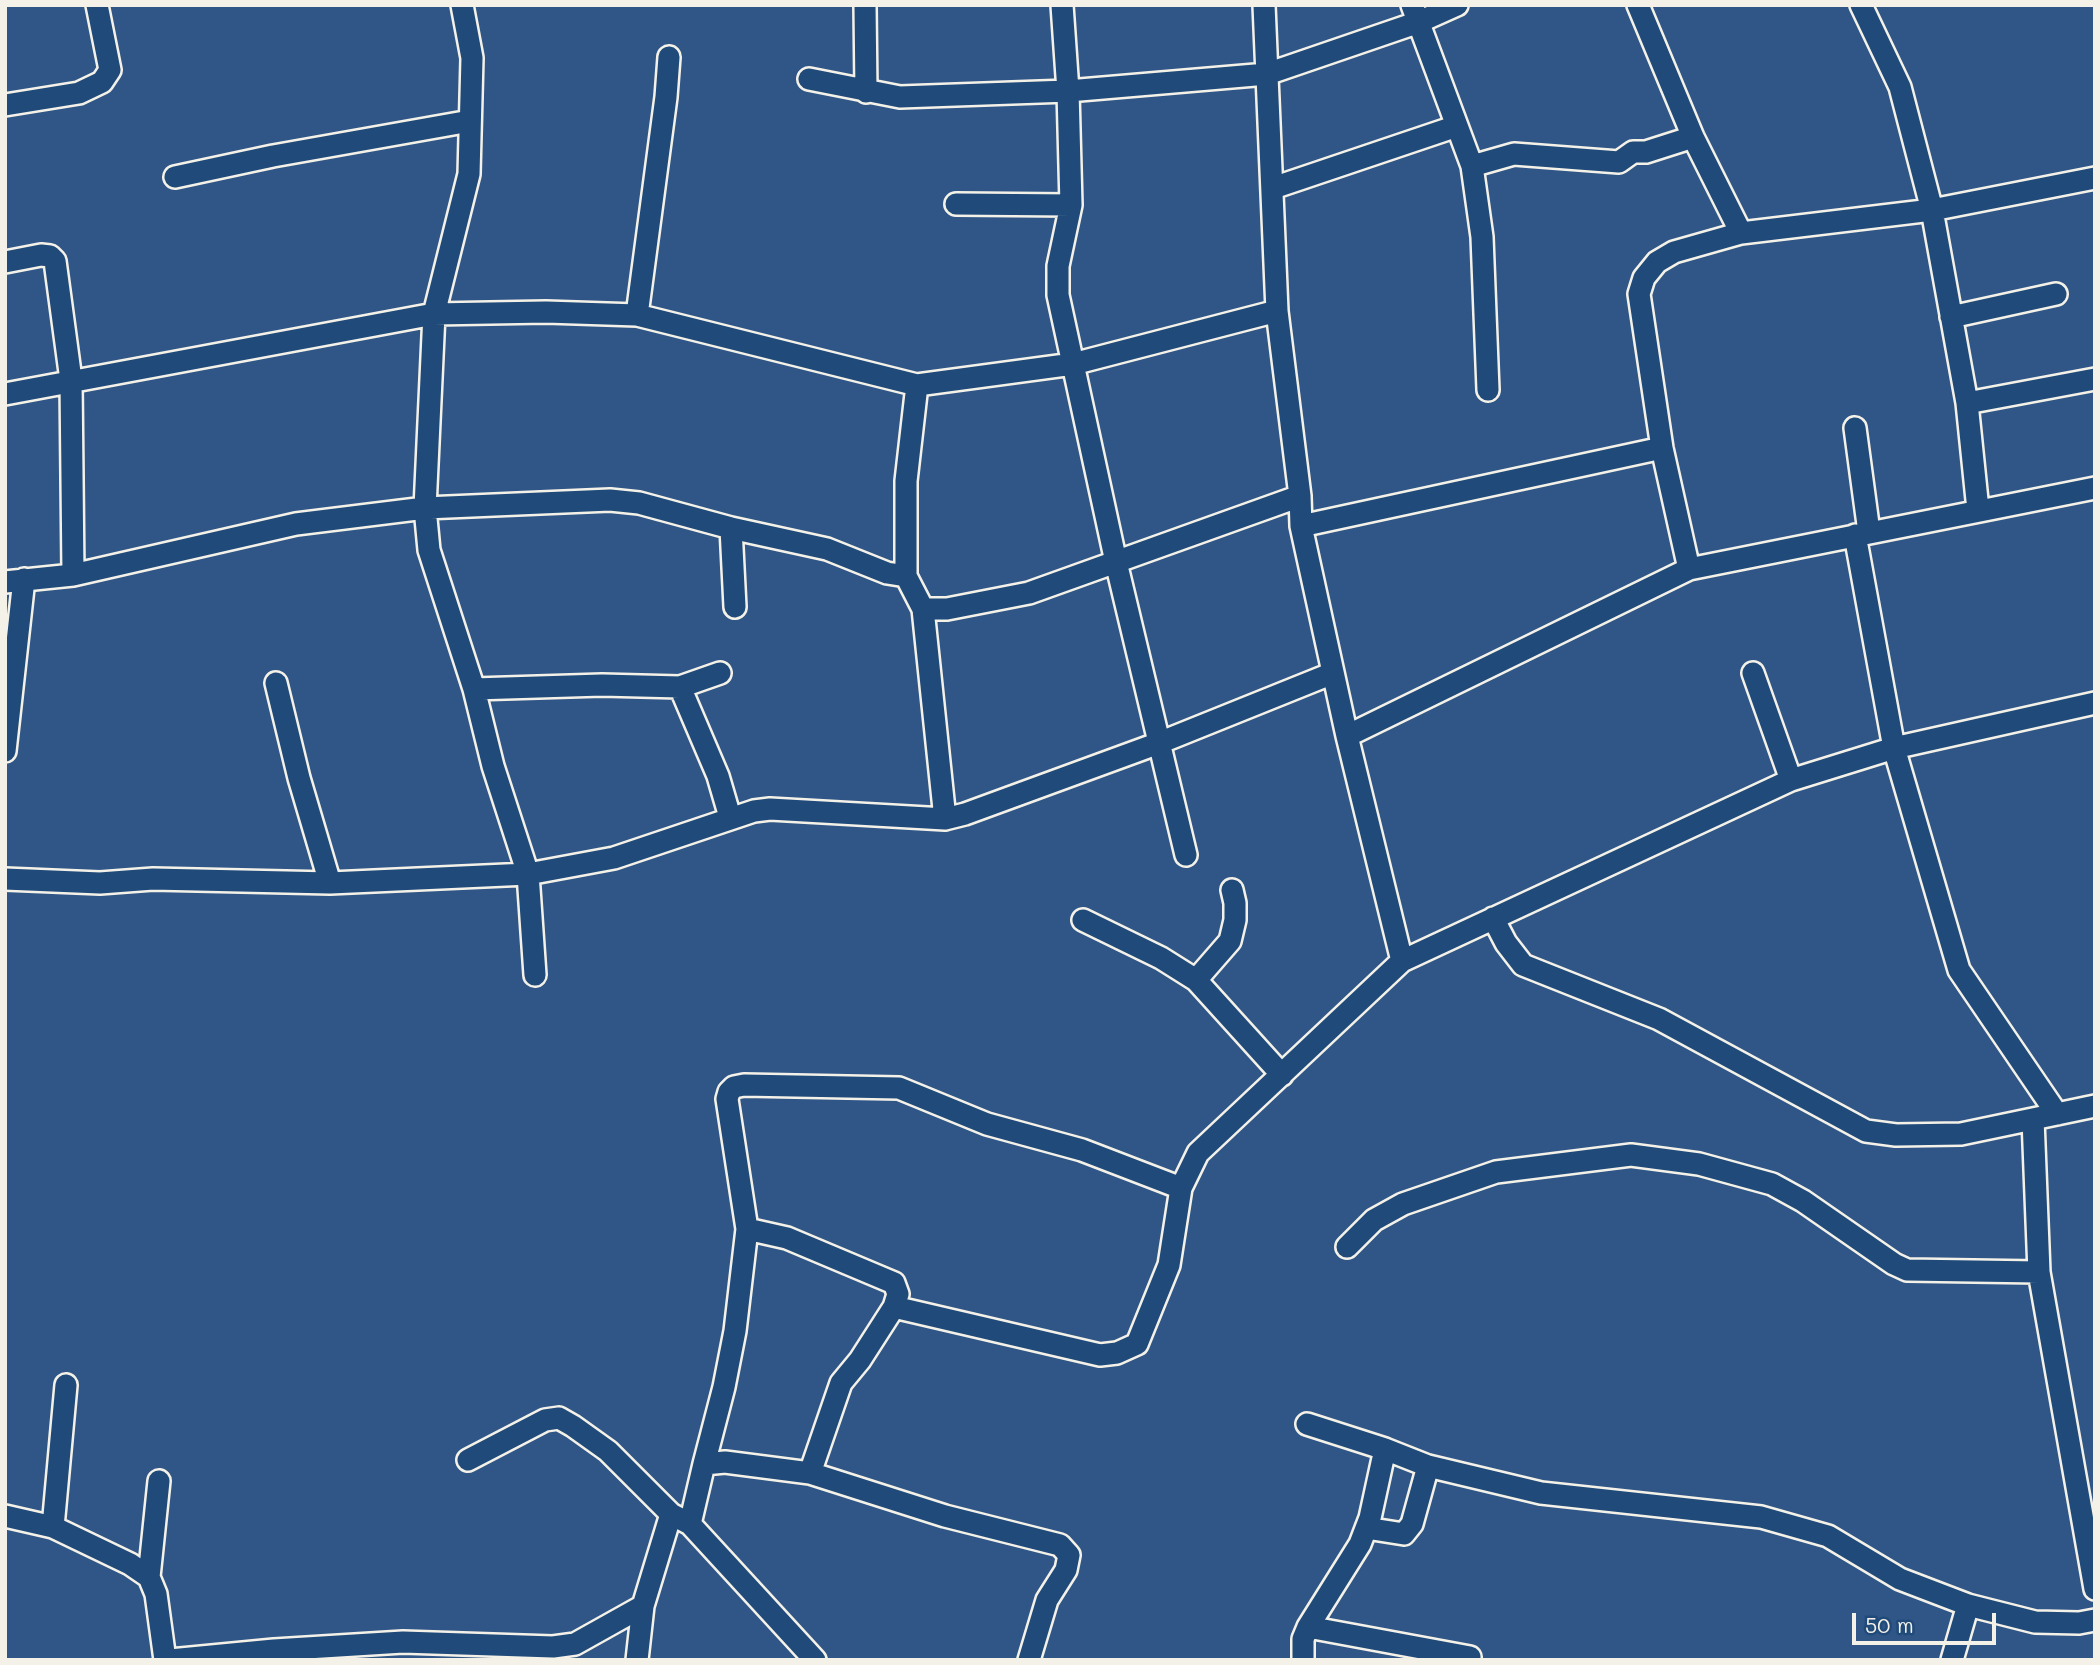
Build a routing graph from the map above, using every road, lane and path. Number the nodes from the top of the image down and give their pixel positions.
1 (97, 5) edge
2 (462, 5) edge
3 (865, 5) edge
4 (1062, 5) edge
5 (1264, 5) edge
6 (1457, 5) edge
7 (1638, 5) edge
8 (1861, 5) edge
9 (1416, 14) edge
10 (669, 57) dead end
11 (1267, 74) junction
12 (809, 79) dead end
13 (1068, 91) junction
14 (866, 92) junction
15 (5, 105) edge
16 (470, 121) junction
17 (1457, 126) junction
18 (1693, 137) junction
19 (1472, 166) junction
20 (175, 177) dead end
21 (2095, 178) edge
22 (1273, 188) junction
23 (956, 204) dead end
24 (1071, 205) junction
25 (1932, 211) junction
26 (1741, 233) junction
27 (5, 262) edge
28 (2056, 294) dead end
29 (1277, 311) junction
30 (434, 314) junction
31 (637, 315) junction
32 (1951, 317) junction
33 (1073, 364) junction
34 (2095, 379) edge
35 (71, 380) junction
36 (917, 385) junction
37 (1488, 390) dead end
38 (5, 394) edge
39 (1967, 403) junction
40 (1855, 428) dead end
41 (1662, 448) junction
42 (2095, 488) edge
43 (1300, 496) junction
44 (425, 508) junction
45 (1978, 510) junction
46 (1301, 526) junction
47 (732, 528) junction
48 (1862, 534) junction
49 (1116, 562) junction
50 (1689, 569) junction
51 (74, 575) junction
52 (906, 576) junction
53 (15, 580) edge
54 (736, 607) dead end
55 (923, 609) junction
56 (720, 673) dead end
57 (1333, 673) junction
58 (1753, 673) dead end
59 (276, 683) dead end
60 (680, 687) junction
61 (474, 689) junction
62 (2095, 703) edge
63 (1346, 736) junction
64 (1159, 743) junction
65 (1894, 748) junction
66 (5, 751) edge
67 (1791, 780) junction
68 (730, 817) junction
69 (945, 818) junction
70 (1186, 855) dead end
71 (528, 874) junction
72 (5, 879) edge
73 (330, 883) junction
74 (1232, 890) dead end
75 (1493, 918) junction
76 (1083, 920) dead end
77 (1402, 961) junction
78 (535, 975) dead end
79 (1196, 980) junction
80 (1282, 1076) junction
81 (2095, 1106) edge
82 (2057, 1114) junction
83 (2033, 1119) junction
84 (1181, 1188) junction
85 (747, 1228) junction
86 (1347, 1247) dead end
87 (2039, 1272) junction
88 (894, 1307) junction
89 (66, 1385) dead end
90 (1307, 1424) dead end
91 (1385, 1449) junction
92 (468, 1460) dead end
93 (704, 1464) junction
94 (1428, 1466) junction
95 (810, 1473) junction
96 (159, 1481) dead end
97 (5, 1516) edge
98 (681, 1519) junction
99 (53, 1527) junction
100 (1366, 1528) junction
101 (149, 1577) junction
102 (2095, 1589) edge
103 (1968, 1605) junction
104 (643, 1606) junction
105 (2095, 1620) edge
106 (1308, 1628) junction
107 (1470, 1657) dead end
108 (168, 1660) edge
109 (637, 1660) edge
110 (815, 1660) edge
111 (1030, 1660) edge
112 (1303, 1660) edge
113 (1952, 1660) edge

1 - 15 street
2 - 16 street
3 - 14 street
4 - 13 street
5 - 11 street
6 - 9 street
7 - 18 street
8 - 25 street
9 - 11 street
9 - 17 street
10 - 31 street
11 - 13 street
11 - 22 street
12 - 14 street
13 - 14 street
13 - 24 street
16 - 20 street
16 - 30 street
17 - 19 street
17 - 22 street
18 - 19 street
18 - 26 street
19 - 37 street
21 - 25 street
22 - 29 street
23 - 24 street
24 - 33 street
25 - 26 street
25 - 32 street
26 - 41 street
27 - 35 street
28 - 32 street
29 - 33 street
29 - 43 street
30 - 31 street
30 - 35 street
30 - 44 street
31 - 36 street
32 - 39 street
33 - 36 street
33 - 49 street
34 - 39 street
35 - 38 street
35 - 51 street
36 - 52 street
39 - 45 street
40 - 48 street
41 - 46 street
41 - 50 street
42 - 45 street
43 - 46 street
43 - 49 street
44 - 47 street
44 - 51 street
44 - 61 street
45 - 48 street
46 - 57 street
47 - 52 street
47 - 54 street
48 - 50 street
48 - 65 street
49 - 55 street
49 - 64 street
50 - 63 street
51 - 53 street
52 - 55 street
53 - 66 street
55 - 69 street
56 - 60 street
57 - 63 street
57 - 64 street
58 - 67 street
59 - 73 street
60 - 61 street
60 - 68 street
61 - 71 street
62 - 65 street
63 - 77 street
64 - 69 street
64 - 70 street
65 - 67 street
65 - 82 street
67 - 75 street
68 - 69 street
68 - 71 street
71 - 73 street
71 - 78 street
72 - 73 street
74 - 79 street
75 - 77 street
75 - 83 street
76 - 79 street
77 - 80 street
79 - 80 street
80 - 84 street
81 - 82 street
82 - 83 street
83 - 87 street
84 - 85 street
84 - 88 street
85 - 88 street
85 - 93 street
86 - 87 street
87 - 102 street
88 - 95 street
89 - 99 street
90 - 91 street
91 - 94 street
91 - 100 street
92 - 98 street
93 - 95 street
93 - 98 street
94 - 100 street
94 - 103 street
95 - 111 street
96 - 101 street
97 - 99 street
98 - 104 street
98 - 110 street
99 - 101 street
100 - 106 street
101 - 108 street
103 - 105 street
103 - 113 street
104 - 108 street
104 - 109 street
106 - 107 street
106 - 112 street

